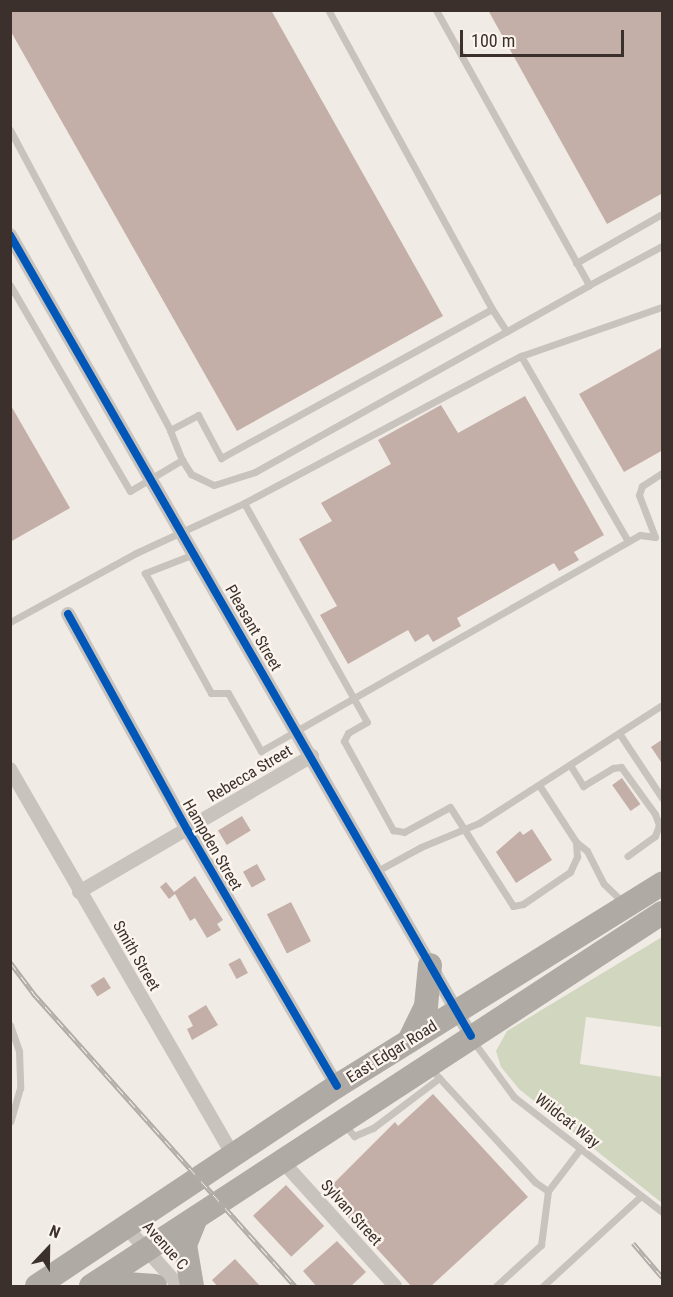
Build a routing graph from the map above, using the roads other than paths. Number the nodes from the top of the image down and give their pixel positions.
1 (328, 10) edge
2 (436, 10) edge
3 (10, 130) edge
4 (663, 214) edge
5 (10, 235) edge
6 (663, 246) edge
7 (576, 263) junction
8 (10, 285) edge
9 (589, 285) junction
10 (14, 299) edge
11 (663, 307) edge
12 (492, 309) junction
13 (507, 332) junction
14 (521, 356) junction
15 (170, 430) junction
16 (182, 460) junction
17 (663, 473) edge
18 (151, 478) junction
19 (244, 503) junction
20 (182, 532) junction
21 (628, 542) junction
22 (194, 554) junction
23 (68, 614) dead end
24 (10, 622) edge
25 (354, 698) junction
26 (660, 707) edge
27 (663, 716) edge
28 (296, 730) junction
29 (619, 733) junction
30 (312, 756) junction
31 (570, 765) junction
32 (10, 769) edge
33 (539, 785) junction
34 (663, 798) edge
35 (188, 831) junction
36 (464, 832) junction
37 (576, 842) junction
38 (627, 856) dead end
39 (377, 871) junction
40 (663, 884) edge
41 (80, 892) junction
42 (628, 906) junction
43 (663, 913) edge
44 (430, 965) junction
45 (458, 1011) junction
46 (10, 1025) edge
47 (471, 1036) junction
48 (409, 1041) junction
49 (433, 1072) junction
50 (338, 1086) junction
51 (10, 1122) edge
52 (580, 1149) junction
53 (235, 1158) junction
54 (283, 1162) junction
55 (548, 1191) junction
56 (641, 1196) junction
57 (663, 1212) edge
58 (196, 1218) junction
59 (126, 1227) junction
60 (146, 1251) junction
61 (94, 1284) edge
62 (37, 1287) edge
63 (155, 1287) edge
64 (179, 1287) edge
65 (192, 1287) edge
66 (395, 1287) edge
67 (496, 1287) edge
68 (543, 1287) edge

1 - 12 lane
2 - 7 lane
3 - 15 lane
4 - 7 lane
5 - 18 street, Pleasant Street
6 - 9 lane
7 - 9 lane
8 - 10 lane
9 - 13 lane
10 - 18 lane
11 - 14 lane
12 - 13 lane
12 - 15 lane
13 - 16 lane
14 - 19 lane
14 - 21 lane
15 - 16 lane
16 - 18 lane
17 - 21 lane
18 - 20 street, Pleasant Street
19 - 20 lane
19 - 25 lane
20 - 22 street, Pleasant Street
20 - 24 lane
21 - 25 lane
22 - 28 street, Pleasant Street
22 - 28 lane
23 - 35 street, Hampden Street
25 - 28 lane
25 - 36 lane
26 - 27 lane
26 - 29 lane
28 - 30 street, Pleasant Street
29 - 31 lane
29 - 34 lane
30 - 35 street, Rebecca Street
30 - 39 street, Pleasant Street
31 - 33 lane
31 - 38 lane
32 - 41 street, Smith Street
33 - 36 lane
33 - 37 lane
35 - 41 street, Rebecca Street
35 - 50 street, Hampden Street
36 - 37 lane
36 - 39 lane
37 - 42 lane
39 - 44 street, Pleasant Street
40 - 42 highway, East Edgar Road
41 - 53 street, Smith Street
42 - 45 highway, East Edgar Road
43 - 47 highway, East Edgar Road
44 - 45 street, Pleasant Street
44 - 48 highway
45 - 47 street, Pleasant Street
45 - 48 highway, East Edgar Road
46 - 51 lane
47 - 49 highway, East Edgar Road
47 - 52 lane, Wildcat Way
48 - 50 highway, East Edgar Road
49 - 54 highway, East Edgar Road
49 - 55 lane
50 - 53 highway, East Edgar Road
52 - 55 lane
52 - 56 lane, Wildcat Way
53 - 59 highway, East Edgar Road
54 - 58 highway, East Edgar Road
54 - 66 street, Sylvan Street
55 - 67 lane
56 - 57 lane, Wildcat Way
56 - 68 lane
58 - 60 highway, East Edgar Road
58 - 65 highway
59 - 60 street, Avenue C
59 - 62 highway, East Edgar Road
60 - 61 highway, East Edgar Road
60 - 64 street, Avenue C
61 - 63 highway

